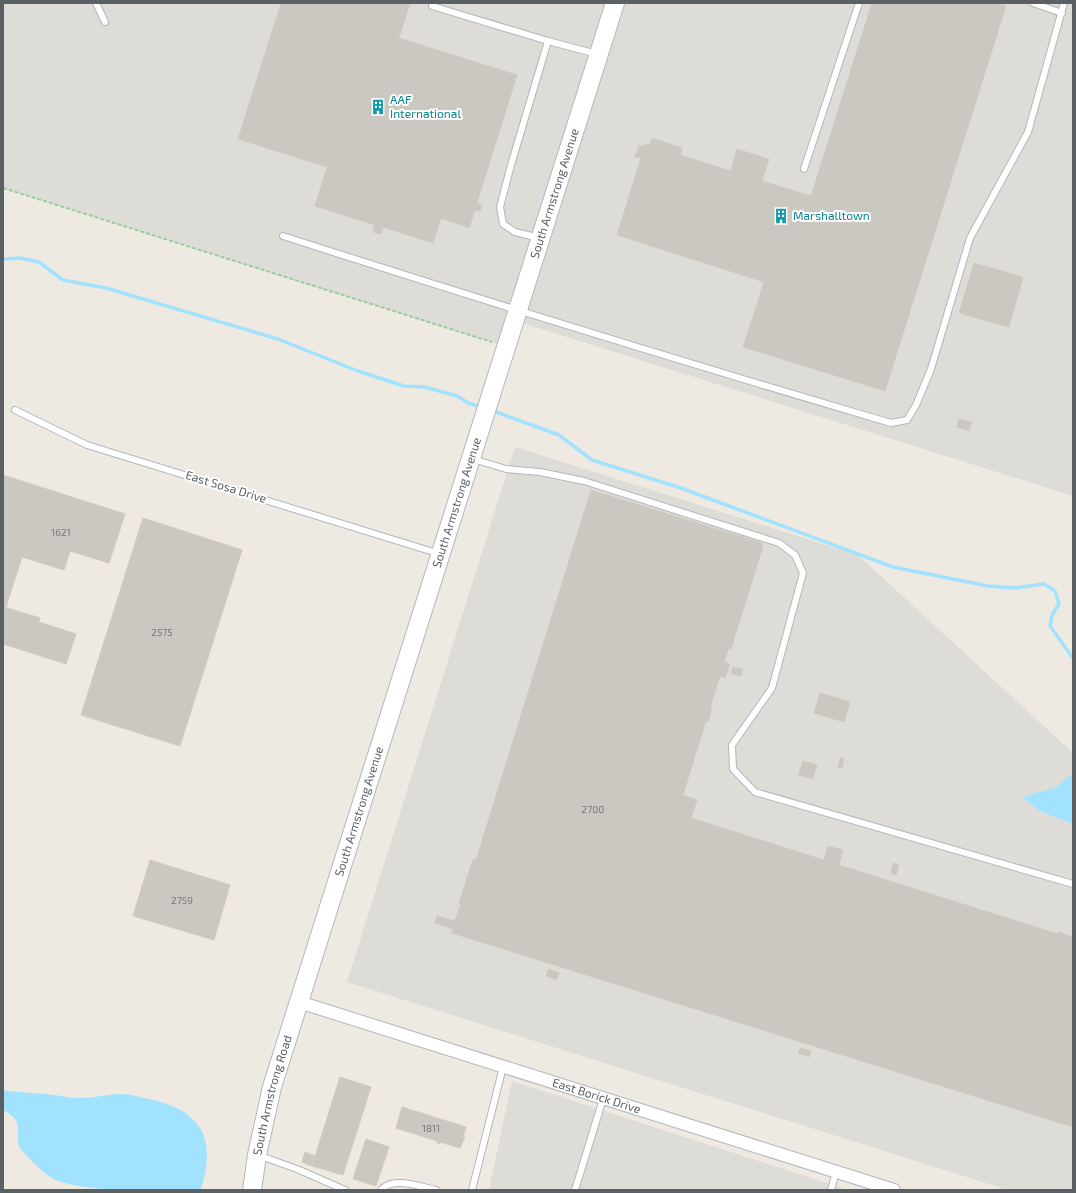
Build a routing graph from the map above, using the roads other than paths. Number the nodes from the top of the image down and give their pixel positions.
1 (96, 3) edge
2 (615, 3) edge
3 (859, 3) edge
4 (1033, 3) edge
5 (1064, 3) edge
6 (432, 6) dead end
7 (1062, 13) junction
8 (105, 22) dead end
9 (548, 40) junction
10 (599, 54) junction
11 (804, 169) dead end
12 (283, 236) dead end
13 (541, 238) junction
14 (518, 311) junction
15 (15, 410) dead end
16 (471, 459) junction
17 (441, 554) junction
18 (1073, 884) edge
19 (299, 1002) junction
20 (503, 1067) junction
21 (603, 1099) junction
22 (257, 1155) junction
23 (836, 1172) junction
24 (252, 1190) edge
25 (345, 1190) edge
26 (381, 1190) edge
27 (436, 1190) edge
28 (472, 1190) edge
29 (575, 1190) edge
30 (831, 1190) edge
31 (894, 1190) edge

1 - 8 lane
2 - 10 street, South Armstrong Avenue
3 - 11 lane
4 - 7 lane
5 - 7 lane
6 - 9 lane
7 - 14 lane
9 - 10 lane
9 - 13 lane
10 - 13 street, South Armstrong Avenue
12 - 14 lane
13 - 14 street, South Armstrong Avenue
14 - 16 street, South Armstrong Avenue
15 - 17 lane, East Sosa Drive
16 - 17 street, South Armstrong Avenue
16 - 18 lane
17 - 19 street, South Armstrong Avenue
19 - 20 street, East Borick Drive
19 - 22 street, South Armstrong Road
20 - 21 street, East Borick Drive
20 - 28 lane
21 - 23 street, East Borick Drive
21 - 29 lane
22 - 24 street, South Armstrong Road
22 - 25 lane
23 - 30 lane
23 - 31 street, East Borick Drive
26 - 27 lane

